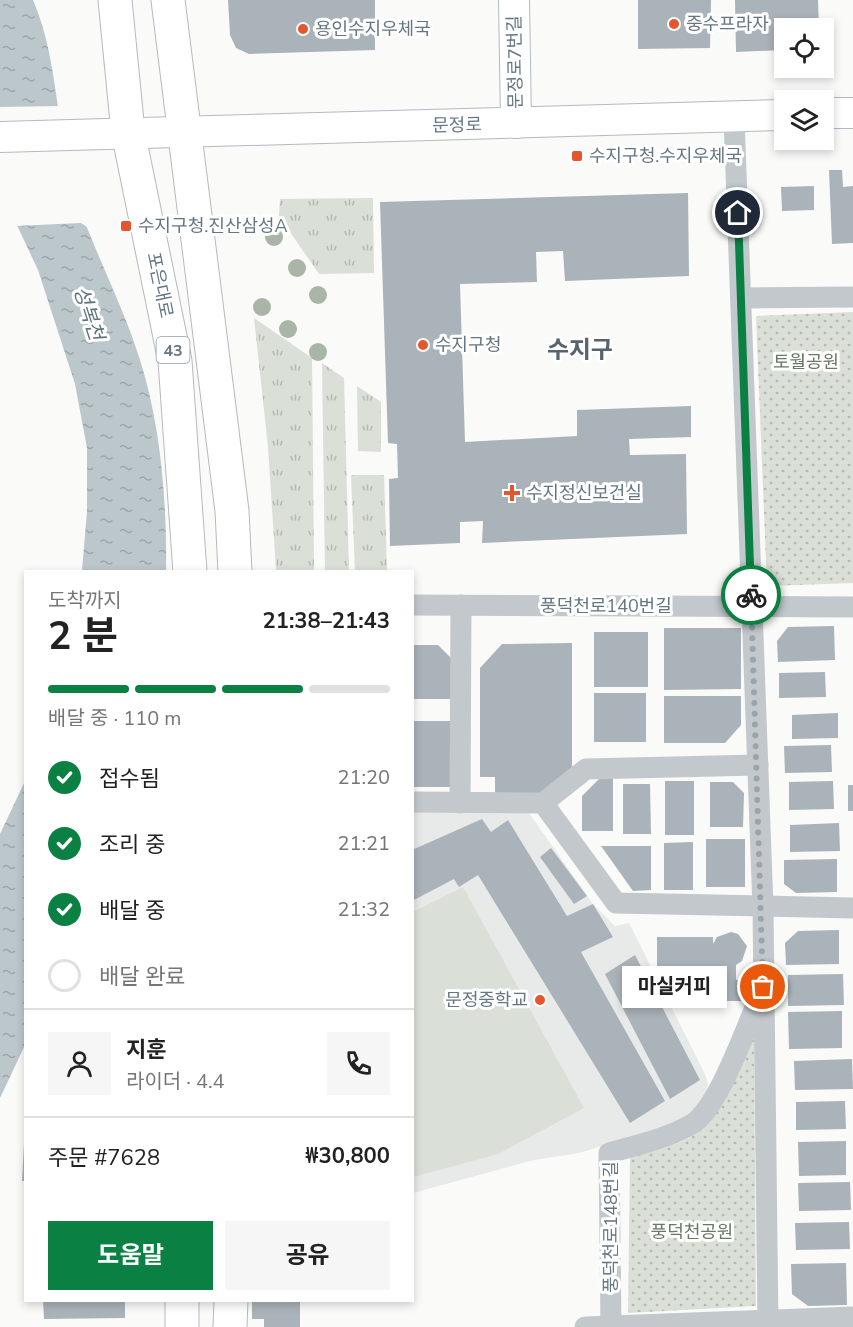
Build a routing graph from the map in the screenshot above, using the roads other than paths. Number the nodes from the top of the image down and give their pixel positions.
1 (115, 0) edge
2 (168, 0) edge
3 (514, 0) edge
4 (834, 113) edge
5 (853, 113) edge
6 (774, 115) edge
7 (734, 117) junction
8 (516, 123) junction
9 (186, 131) junction
10 (129, 132) junction
11 (0, 136) edge
12 (853, 297) edge
13 (741, 298) junction
14 (190, 570) edge
15 (235, 570) edge
16 (414, 605) edge
17 (461, 605) junction
18 (752, 606) junction
19 (853, 607) edge
20 (758, 765) junction
21 (414, 802) edge
22 (460, 803) junction
23 (543, 803) junction
24 (763, 908) junction
25 (853, 908) edge
26 (763, 987) junction
27 (182, 1302) edge
28 (231, 1302) edge
29 (853, 1317) edge
30 (768, 1323) edge
31 (182, 1327) edge
32 (230, 1327) edge
33 (585, 1327) edge
34 (610, 1327) edge

1 - 10 main road, 포은대로 / 43
2 - 9 main road, 43
3 - 8 street, 문정로7번길
4 - 5 street
6 - 7 street, 문정로
7 - 8 street, 문정로
7 - 13 street
8 - 9 street, 문정로
9 - 10 street, 문정로
9 - 15 main road, 43
10 - 11 street, 문정로
10 - 14 main road, 포은대로 / 43
12 - 13 street
13 - 18 street
16 - 17 street, 풍덕천로140번길
17 - 18 street, 풍덕천로140번길
17 - 22 street
18 - 19 street, 풍덕천로140번길
18 - 20 street
20 - 23 street
20 - 24 street
21 - 22 street
22 - 23 street
23 - 24 street
24 - 25 street
24 - 26 street, 풍덕천로148번길
26 - 30 street, 풍덕천로148번길
26 - 34 street, 풍덕천로148번길
27 - 31 main road
28 - 32 main road
29 - 30 street
30 - 34 street
33 - 34 street

